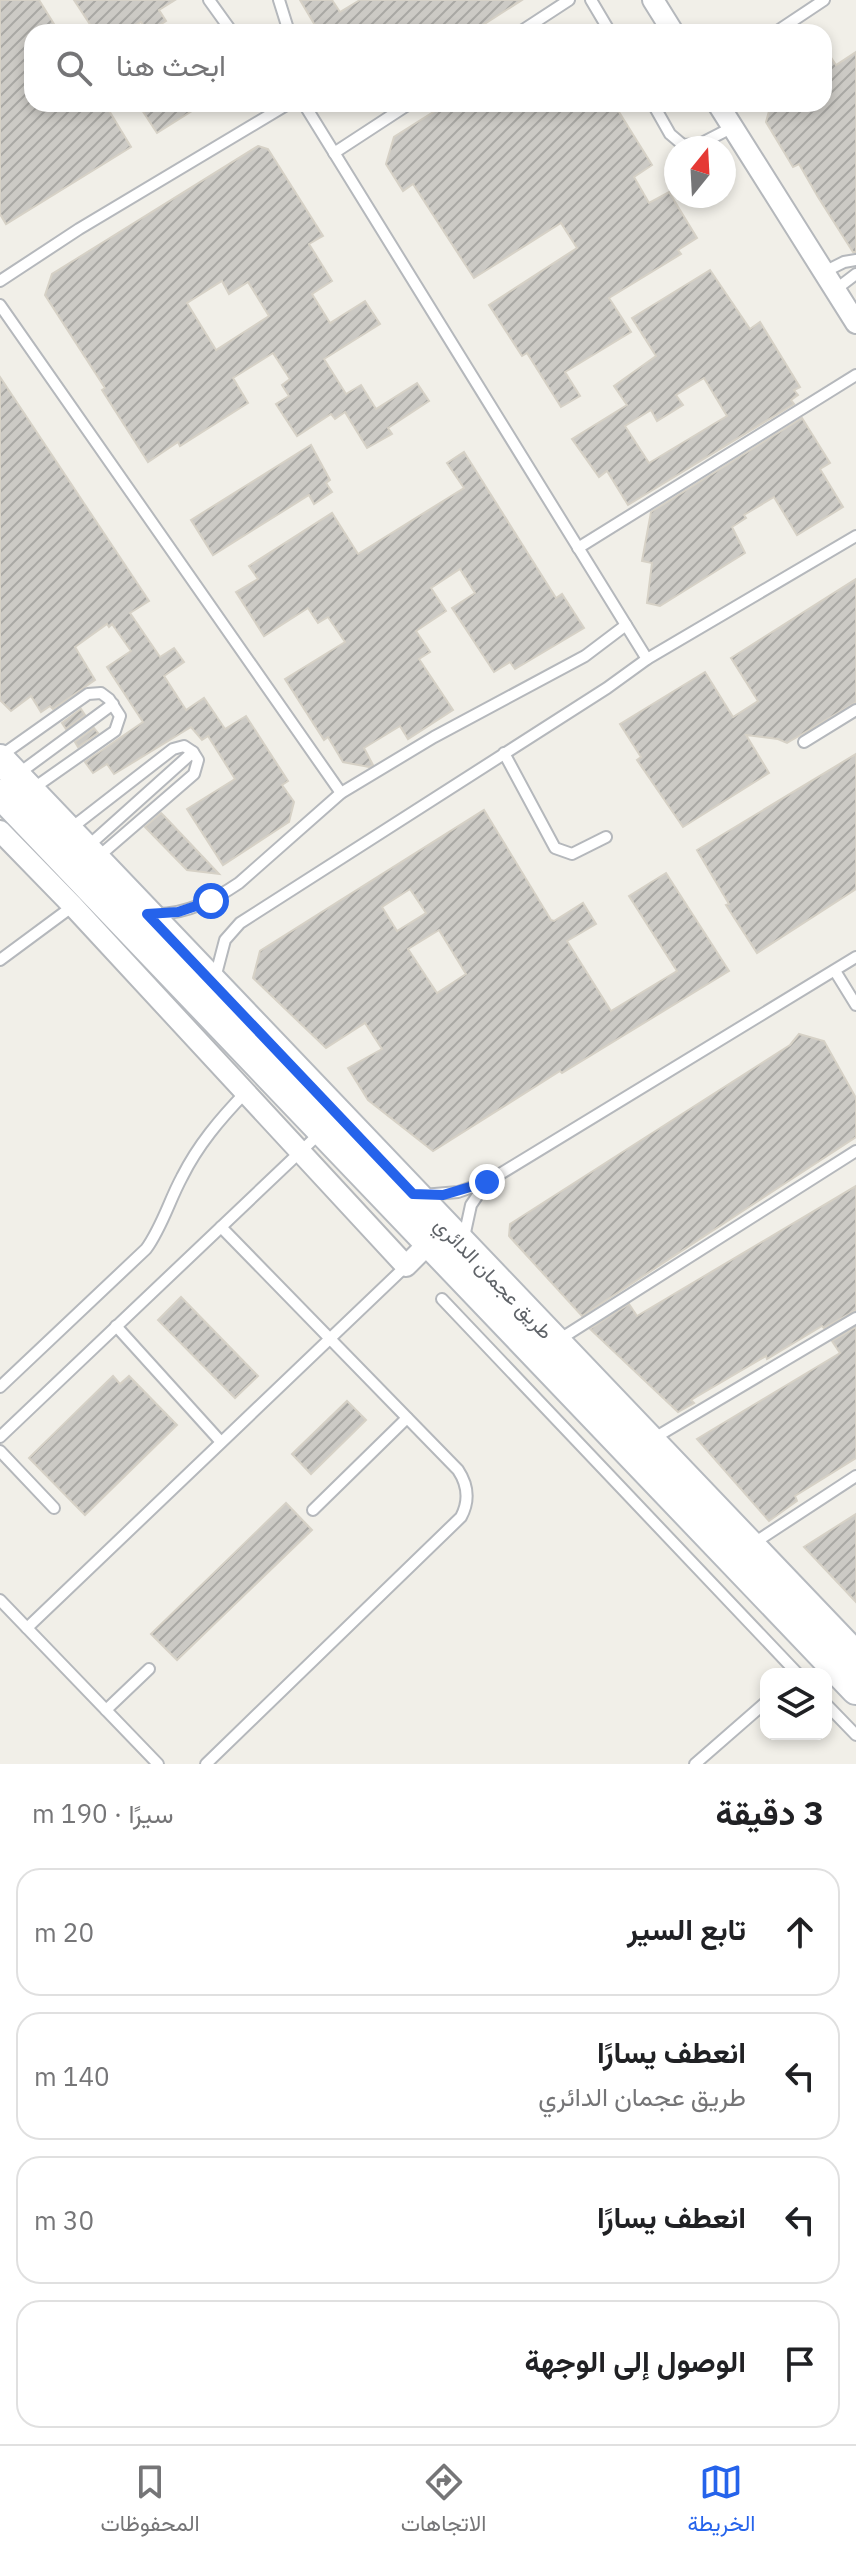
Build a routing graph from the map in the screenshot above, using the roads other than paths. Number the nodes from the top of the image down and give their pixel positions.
1 (209, 0) edge
2 (279, 0) edge
3 (569, 0) edge
4 (591, 0) edge
5 (653, 0) edge
6 (824, 0) edge
7 (226, 24) edge
8 (286, 24) edge
9 (532, 24) edge
10 (605, 24) edge
11 (668, 24) edge
12 (788, 24) edge
13 (275, 112) edge
14 (309, 112) edge
15 (397, 112) edge
16 (658, 112) edge
17 (723, 112) edge
18 (733, 127) junction
19 (334, 153) junction
20 (856, 260) edge
21 (856, 274) edge
22 (0, 281) edge
23 (829, 281) junction
24 (0, 305) edge
25 (856, 323) edge
26 (856, 375) edge
27 (856, 536) edge
28 (578, 548) junction
29 (626, 625) junction
30 (647, 659) junction
31 (113, 704) junction
32 (856, 710) edge
33 (804, 742) dead end
34 (193, 752) junction
35 (504, 753) junction
36 (9, 775) edge
37 (341, 793) junction
38 (0, 831) edge
39 (606, 837) dead end
40 (83, 846) junction
41 (73, 906) junction
42 (147, 914) junction
43 (856, 957) edge
44 (0, 960) edge
45 (835, 971) junction
46 (214, 983) junction
47 (856, 1005) edge
48 (245, 1093) junction
49 (321, 1132) junction
50 (856, 1151) edge
51 (299, 1152) junction
52 (487, 1182) junction
53 (413, 1194) junction
54 (221, 1227) junction
55 (429, 1243) junction
56 (463, 1245) junction
57 (406, 1266) junction
58 (442, 1299) dead end
59 (856, 1318) edge
60 (116, 1326) junction
61 (331, 1340) junction
62 (556, 1342) junction
63 (0, 1387) edge
64 (407, 1418) junction
65 (0, 1437) edge
66 (650, 1440) junction
67 (221, 1442) junction
68 (0, 1451) edge
69 (856, 1476) edge
70 (54, 1508) dead end
71 (313, 1510) dead end
72 (750, 1546) junction
73 (0, 1600) edge
74 (27, 1628) junction
75 (856, 1656) edge
76 (792, 1668) edge
77 (149, 1669) dead end
78 (856, 1690) edge
79 (760, 1707) edge
80 (106, 1710) junction
81 (832, 1710) edge
82 (856, 1735) edge
83 (158, 1764) edge
84 (206, 1764) edge
85 (695, 1764) edge

1 - 7 lane
2 - 8 lane
3 - 9 lane
4 - 10 lane
5 - 11 street
6 - 12 lane
13 - 22 lane
14 - 19 lane
15 - 19 lane
16 - 18 lane
17 - 18 street
18 - 23 street
19 - 28 lane
20 - 23 lane
21 - 23 lane
23 - 25 street
24 - 37 lane
26 - 28 lane
27 - 30 lane
28 - 29 lane
29 - 30 lane
29 - 37 lane
30 - 35 lane
31 - 36 lane
31 - 36 lane
31 - 36 lane
32 - 33 lane
34 - 40 lane
34 - 40 lane
34 - 40 lane
35 - 39 lane
35 - 46 lane
36 - 40 main road, طريق عجمان الدائري
36 - 49 main road, طريق عجمان الدائري
37 - 42 lane
38 - 41 street
40 - 42 main road, طريق عجمان الدائري
41 - 44 lane
41 - 48 street
42 - 46 main road, طريق عجمان الدائري
43 - 45 lane
45 - 47 lane
45 - 52 lane
46 - 53 main road, طريق عجمان الدائري
48 - 51 street
48 - 63 lane
49 - 51 lane
49 - 55 main road, طريق عجمان الدائري
50 - 62 lane
51 - 54 lane
51 - 57 street
52 - 53 lane
52 - 56 lane
53 - 56 main road, طريق عجمان الدائري
54 - 60 lane
54 - 61 lane
55 - 57 street
55 - 78 main road, طريق عجمان الدائري
56 - 62 main road, طريق عجمان الدائري
57 - 61 lane
58 - 76 lane
59 - 66 lane
60 - 65 lane
60 - 67 lane
61 - 64 lane
61 - 67 lane
62 - 66 main road, طريق عجمان الدائري
64 - 71 lane
64 - 84 lane
66 - 72 main road, طريق عجمان الدائري
67 - 74 lane
68 - 70 lane
69 - 72 lane
72 - 75 main road, طريق عجمان الدائري
73 - 74 lane
74 - 80 lane
77 - 80 lane
79 - 85 lane
80 - 83 lane
81 - 82 lane

